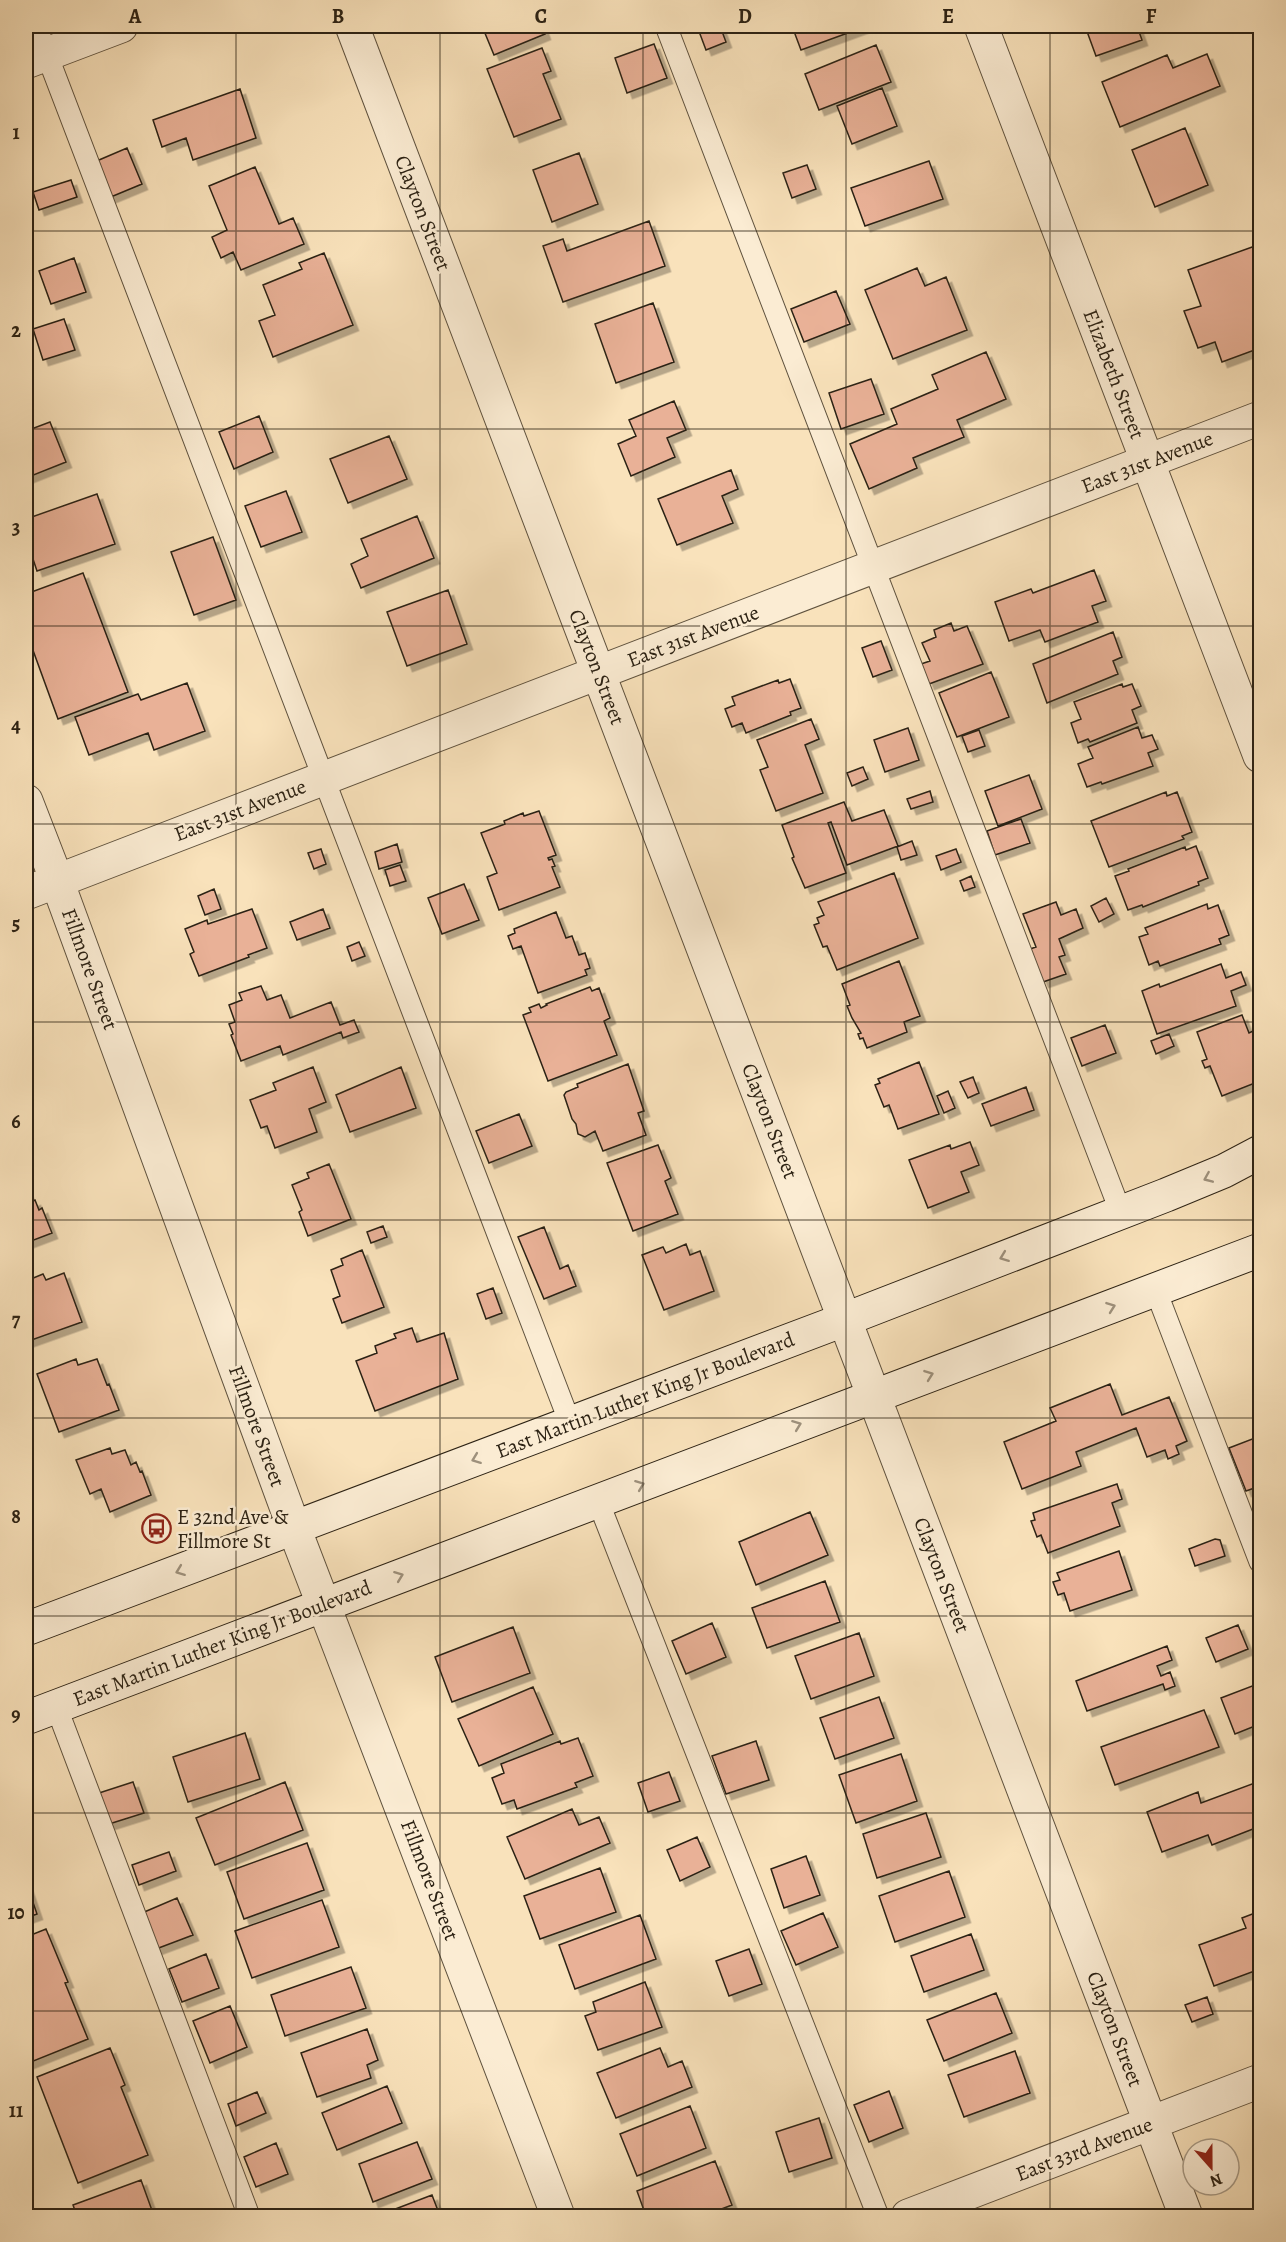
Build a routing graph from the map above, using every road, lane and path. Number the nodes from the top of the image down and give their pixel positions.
1 (121, 26) edge
2 (352, 26) edge
3 (666, 26) edge
4 (981, 26) edge
5 (36, 47) edge
6 (1260, 418) edge
7 (1148, 462) junction
8 (873, 567) junction
9 (599, 672) junction
10 (1260, 756) edge
11 (323, 778) junction
12 (26, 801) edge
13 (57, 881) junction
14 (26, 893) edge
15 (1260, 1152) edge
16 (1121, 1213) junction
17 (1260, 1250) edge
18 (1156, 1291) junction
19 (846, 1319) junction
20 (874, 1396) junction
21 (570, 1423) junction
22 (598, 1501) junction
23 (294, 1528) junction
24 (1260, 1562) edge
25 (324, 1604) junction
26 (26, 1629) edge
27 (56, 1706) junction
28 (26, 1718) edge
29 (1260, 2081) edge
30 (1151, 2124) junction
31 (249, 2217) edge
32 (558, 2217) edge
33 (878, 2217) edge
34 (908, 2217) edge
35 (1186, 2217) edge

1 - 5 street
2 - 9 street, Clayton Street
3 - 8 lane
4 - 7 street, Elizabeth Street
5 - 11 lane
6 - 7 street, East 31st Avenue
7 - 8 street, East 31st Avenue
7 - 10 street, Elizabeth Street
8 - 9 street, East 31st Avenue
8 - 16 lane
9 - 11 street, East 31st Avenue
9 - 19 street, Clayton Street
11 - 13 street, East 31st Avenue
11 - 21 lane
12 - 13 street, Fillmore Street
13 - 14 street, East 31st Avenue
13 - 23 street, Fillmore Street
15 -> 16 street, East Martin Luther King Jr Boulevard
16 -> 19 street, East Martin Luther King Jr Boulevard
17 - 18 street, East Martin Luther King Jr Boulevard
20 -> 18 street, East Martin Luther King Jr Boulevard
18 - 24 lane
19 - 20 street, Clayton Street
19 - 21 street, East Martin Luther King Jr Boulevard
22 -> 20 street, East Martin Luther King Jr Boulevard
20 - 30 street, Clayton Street
21 -> 23 street, East Martin Luther King Jr Boulevard
25 -> 22 street, East Martin Luther King Jr Boulevard
22 - 33 lane
23 - 25 street, Fillmore Street
23 -> 26 street, East Martin Luther King Jr Boulevard
25 - 27 street, East Martin Luther King Jr Boulevard
25 - 32 street, Fillmore Street
27 - 28 street, East Martin Luther King Jr Boulevard
27 - 31 lane
29 - 30 street, East 33rd Avenue
30 - 34 street, East 33rd Avenue
30 - 35 street, Clayton Street

